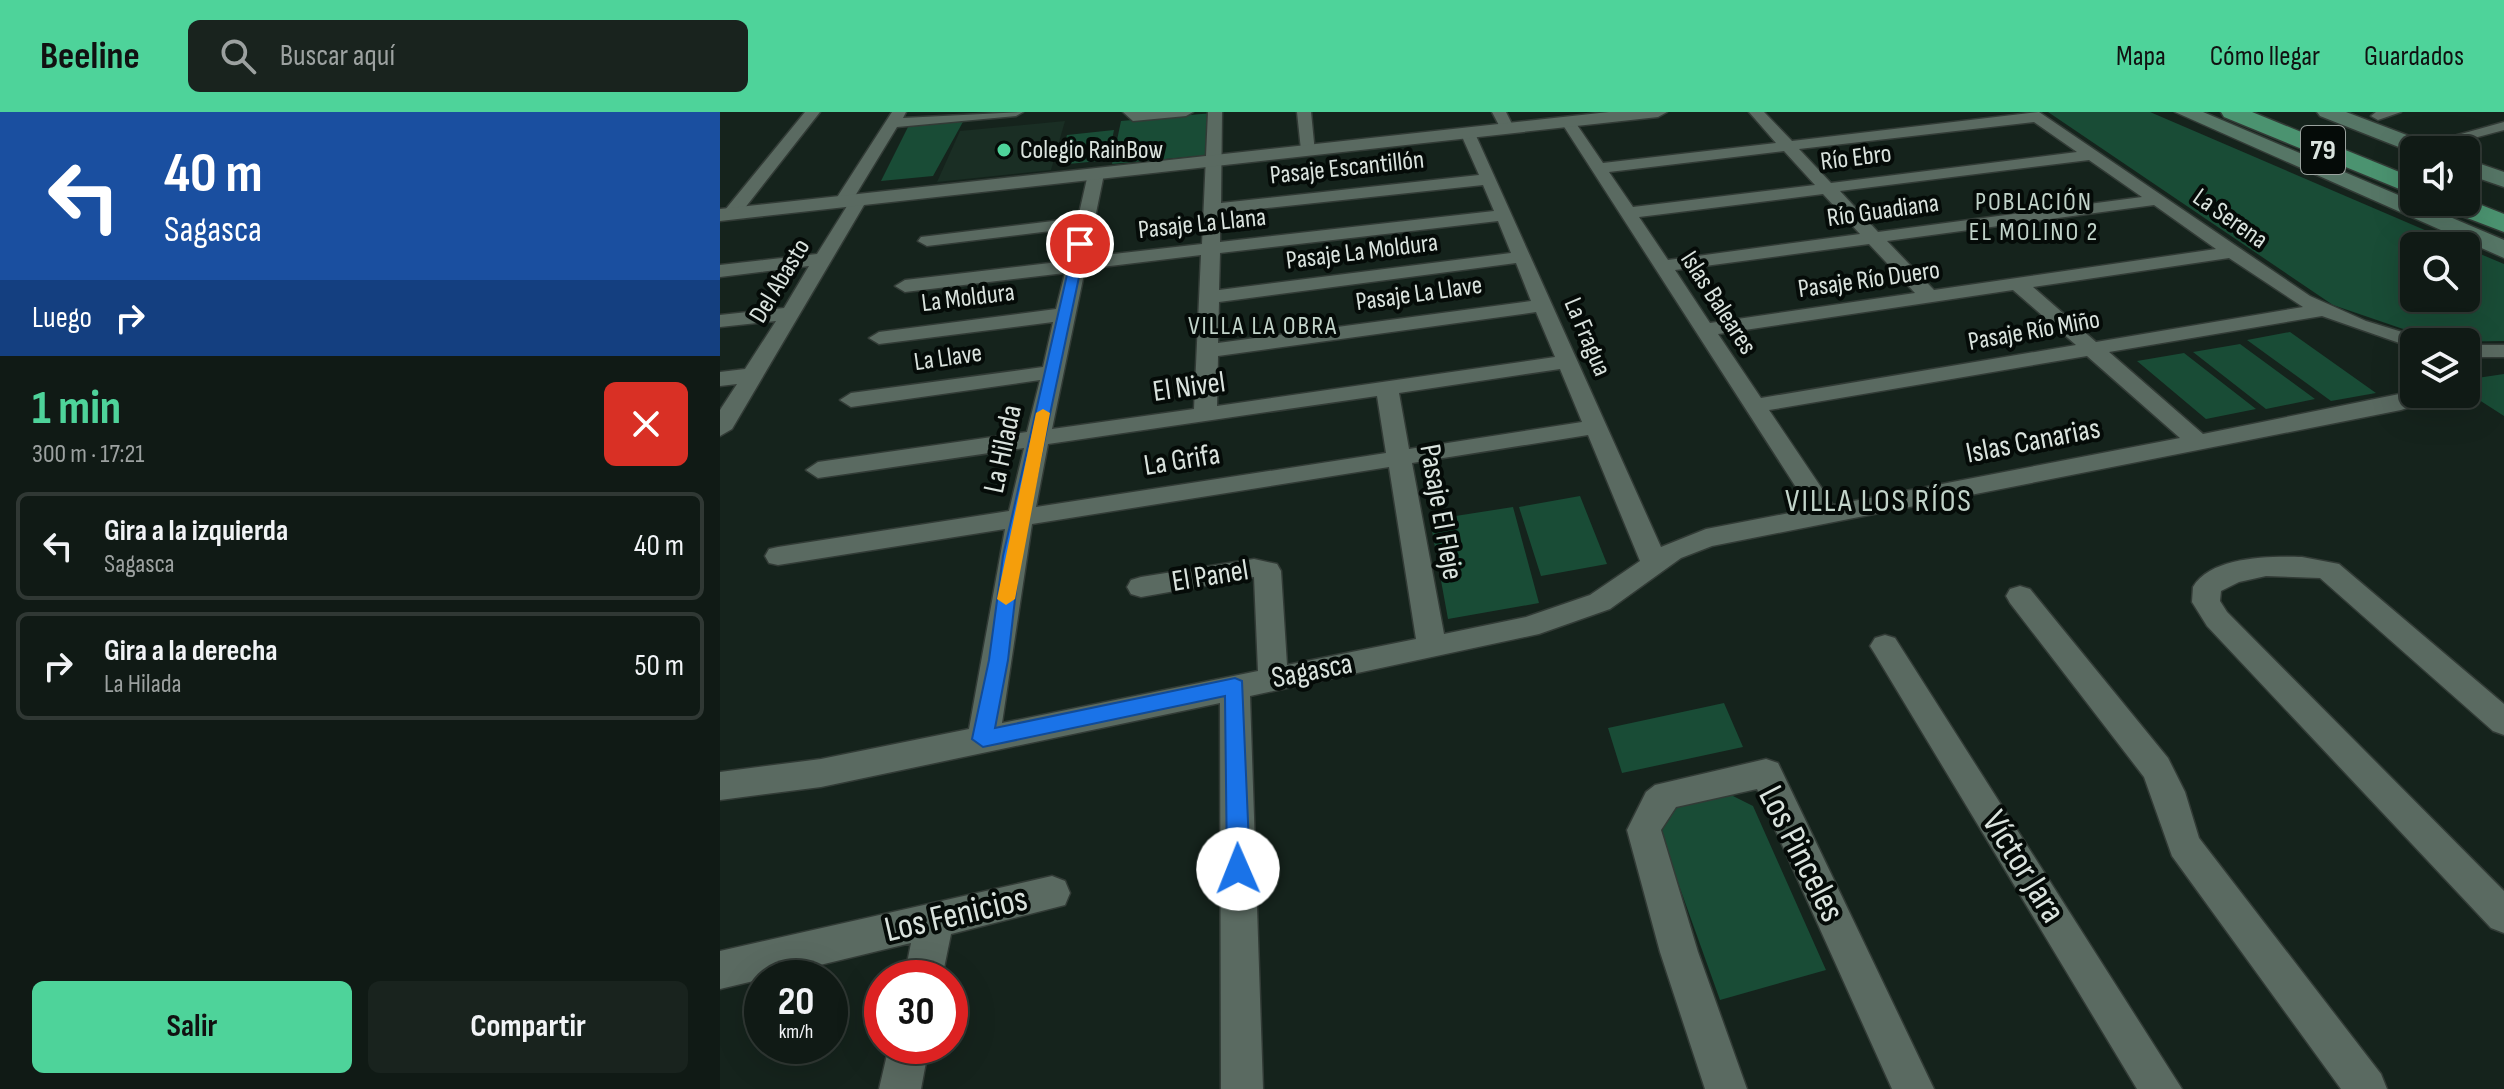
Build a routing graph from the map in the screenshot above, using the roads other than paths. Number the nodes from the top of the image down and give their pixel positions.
1 (813, 112) edge
2 (1016, 112) edge
3 (1186, 112) edge
4 (1215, 112) edge
5 (1304, 112) edge
6 (1658, 112) edge
7 (1756, 112) edge
8 (2185, 112) edge
9 (2232, 112) edge
10 (2268, 112) edge
11 (2327, 112) edge
12 (2394, 112) edge
13 (2481, 112) edge
14 (1130, 114) edge
15 (2033, 115) edge
16 (2378, 116) dead end
17 (897, 117) edge
18 (1580, 118) edge
19 (1503, 120) edge
20 (2504, 124) edge
21 (1468, 132) junction
22 (2405, 136) edge
23 (2464, 136) edge
24 (1788, 146) junction
25 (1309, 150) junction
26 (2091, 155) junction
27 (1212, 161) junction
28 (2400, 164) edge
29 (1598, 168) junction
30 (2480, 171) edge
31 (1096, 174) junction
32 (1488, 179) junction
33 (2504, 180) edge
34 (2400, 181) edge
35 (1827, 188) junction
36 (2480, 197) edge
37 (2157, 200) junction
38 (851, 201) junction
39 (2504, 206) edge
40 (1211, 209) junction
41 (1628, 213) junction
42 (726, 214) edge
43 (2480, 214) edge
44 (1504, 215) junction
45 (1085, 222) junction
46 (2504, 224) edge
47 (1874, 238) junction
48 (927, 241) dead end
49 (1210, 249) junction
50 (2504, 250) edge
51 (2232, 252) junction
52 (1522, 257) junction
53 (823, 259) junction
54 (1076, 265) junction
55 (1663, 266) junction
56 (720, 271) edge
57 (2018, 284) junction
58 (905, 286) dead end
59 (1208, 297) junction
60 (1929, 297) junction
61 (1543, 305) junction
62 (2323, 310) junction
63 (791, 313) junction
64 (1065, 314) junction
65 (720, 321) edge
66 (1705, 330) junction
67 (2400, 337) edge
68 (879, 338) dead end
69 (2093, 349) junction
70 (1207, 351) junction
71 (2480, 351) edge
72 (2504, 351) edge
73 (1567, 362) junction
74 (1052, 372) junction
75 (753, 375) junction
76 (720, 379) edge
77 (1387, 388) junction
78 (851, 400) dead end
79 (2400, 403) edge
80 (1754, 406) junction
81 (1205, 414) junction
82 (1596, 427) junction
83 (720, 429) edge
84 (1038, 439) junction
85 (2198, 442) junction
86 (1399, 458) junction
87 (818, 470) dead end
88 (1825, 513) junction
89 (1020, 518) junction
90 (778, 556) dead end
91 (1655, 563) junction
92 (1141, 587) dead end
93 (2020, 596) dead end
94 (1885, 646) dead end
95 (1432, 647) junction
96 (1273, 678) junction
97 (1235, 686) junction
98 (2504, 722) edge
99 (983, 739) junction
100 (720, 786) edge
101 (1052, 893) dead end
102 (2504, 916) edge
103 (935, 920) junction
104 (927, 960) edge
105 (720, 970) edge
106 (905, 1064) edge
107 (900, 1089) edge
108 (1242, 1089) edge
109 (1726, 1089) edge
110 (1913, 1089) edge
111 (2161, 1089) edge
112 (2366, 1089) edge

1 - 42 street
2 - 17 street
3 - 14 street
4 - 27 street
5 - 25 street
6 - 18 street
7 - 24 street
8 - 50 main road
9 - 34 highway, 79
10 - 28 highway, 79
11 - 22 main road
12 - 16 street
13 - 20 street
15 - 24 street
15 - 26 street, La Serena
17 - 38 street, Del Abasto
18 - 19 street
18 - 29 street, Islas Baleares
19 - 21 street
20 - 23 street
21 - 25 street
21 - 32 street, La Fragua
24 - 29 street
24 - 35 street
25 - 27 street
26 - 35 street, Río Ebro
26 - 37 street, La Serena
27 - 31 street
27 - 40 street
29 - 41 street, Islas Baleares
30 - 33 main road
31 - 38 street
31 - 45 street, La Hilada
32 - 40 street, Pasaje Escantillón
32 - 44 street, La Fragua
35 - 41 street, Río Ebro
35 - 47 street
36 - 39 highway
37 - 47 street, Río Guadiana
37 - 51 street, La Serena
38 - 42 street
38 - 53 street, Del Abasto
40 - 49 street
41 - 55 street, Islas Baleares
43 - 46 highway
44 - 49 street, Pasaje La Llana
44 - 52 street, La Fragua
45 - 48 street
45 - 54 street, La Hilada
47 - 55 street, Río Guadiana
47 - 60 street
49 - 54 street, Pasaje La Llana
49 - 59 street
51 - 57 street, Pasaje Río Duero
51 - 62 street, La Serena
52 - 59 street, Pasaje La Moldura
52 - 61 street, La Fragua
53 - 56 street
53 - 63 street, Del Abasto
54 - 58 street, Pasaje La Llana
54 - 64 street, La Hilada
55 - 66 street, Islas Baleares
57 - 60 street, Pasaje Río Duero
57 - 69 street
59 - 70 street
60 - 66 street, Pasaje Río Duero
61 - 70 street, Pasaje La Llave
61 - 73 street, La Fragua
62 - 67 street, La Serena
62 - 69 street, Pasaje Río Miño
63 - 65 street
63 - 75 street, Del Abasto
64 - 68 street, La Moldura
64 - 74 street, La Hilada
66 - 80 street, Islas Baleares
69 - 80 street, Pasaje Río Miño
69 - 85 street
70 - 81 street
71 - 72 street
73 - 77 street, El Nivel
73 - 82 street, La Fragua
74 - 78 street, La Llave
74 - 84 street, La Hilada
75 - 76 street
75 - 83 street, Del Abasto
77 - 81 street, El Nivel
77 - 86 street, Pasaje El Fleje
79 - 85 street, Islas Canarias
80 - 88 street, Islas Baleares
81 - 84 street, El Nivel
82 - 86 street, La Grifa
82 - 91 street, La Fragua
84 - 87 street, El Nivel
84 - 89 street, La Hilada
85 - 88 street, Islas Canarias
86 - 89 street, La Grifa
86 - 95 street, Pasaje El Fleje
88 - 91 street, Islas Canarias
89 - 90 street, La Grifa
89 - 99 street, La Hilada
91 - 95 street, Sagasca
92 - 96 street, El Panel
93 - 112 street
94 - 111 street, Víctor Jara
95 - 96 street, Sagasca
96 - 97 street, Sagasca
97 - 99 street, Sagasca
97 - 108 street
98 - 102 street
99 - 100 street, Sagasca
101 - 103 street, Los Fenicios
103 - 104 street
103 - 105 street, Los Fenicios
106 - 107 street
109 - 110 street, Los Pinceles

